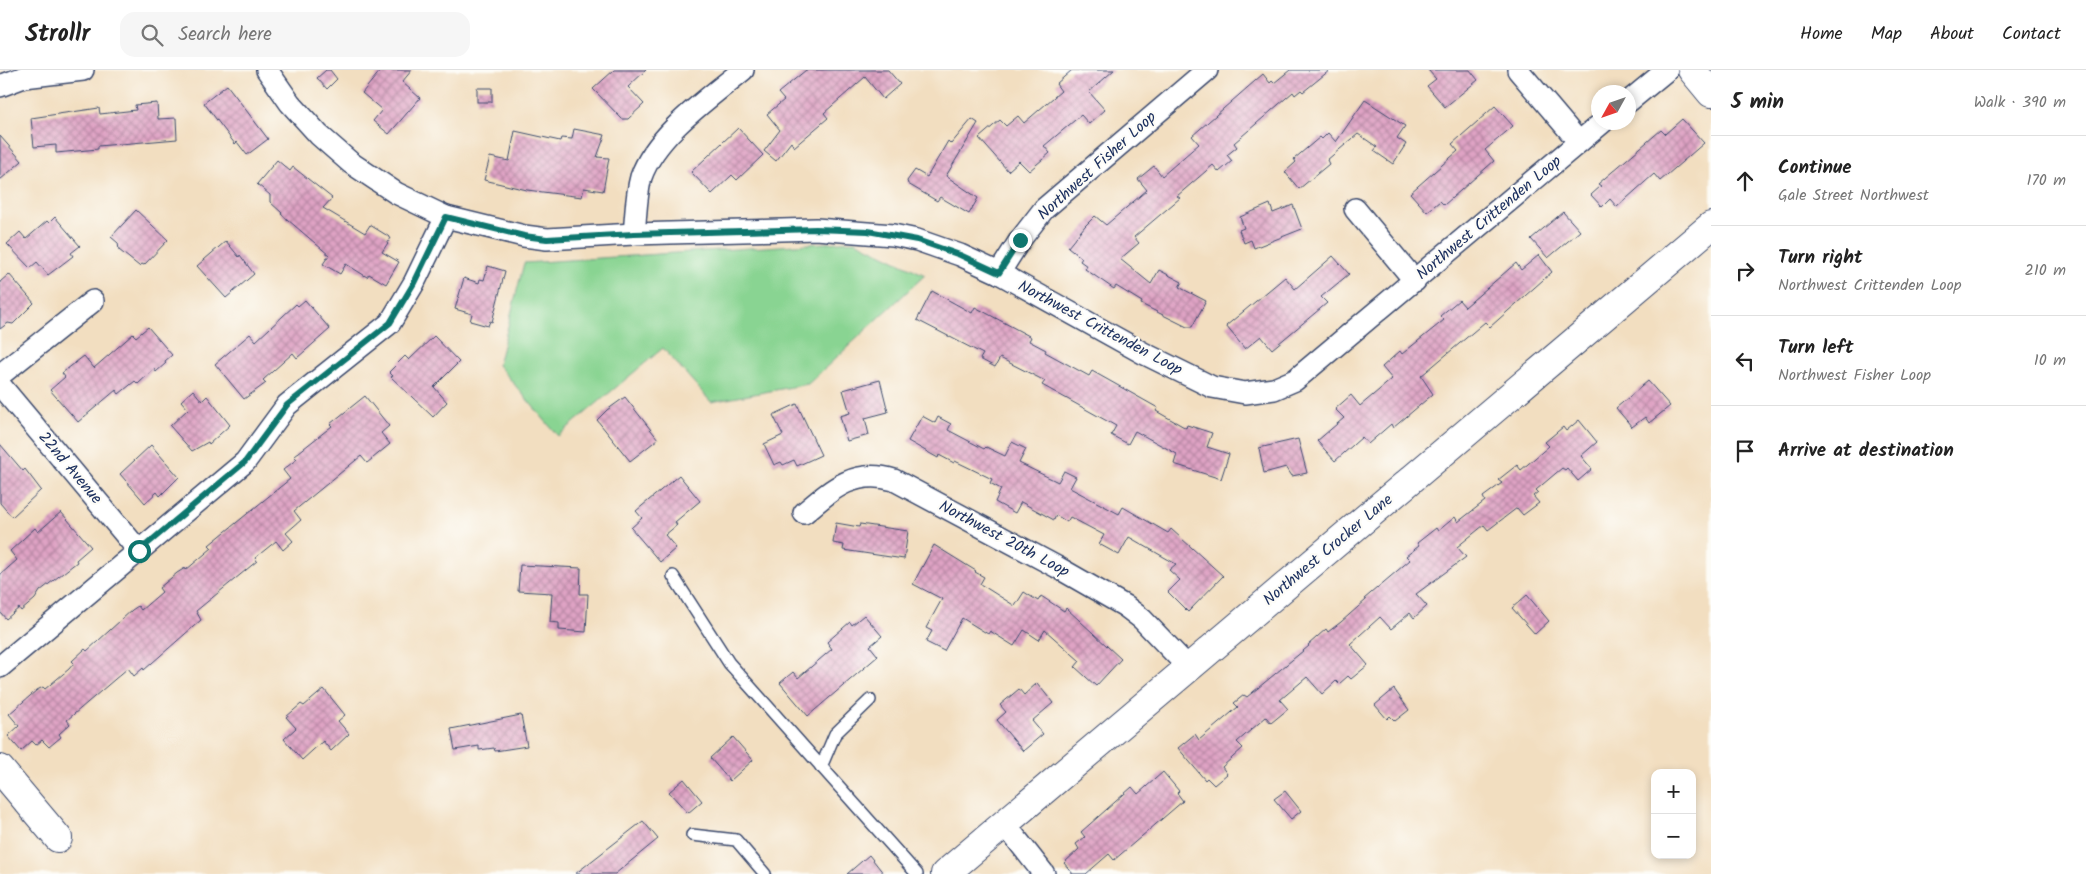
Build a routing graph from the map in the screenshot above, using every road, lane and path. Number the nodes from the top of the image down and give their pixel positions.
1 (74, 70) edge
2 (267, 70) edge
3 (742, 70) edge
4 (1207, 70) edge
5 (1518, 70) edge
6 (1667, 70) edge
7 (1692, 70) edge
8 (0, 86) edge
9 (1711, 93) edge
10 (1636, 95) edge
11 (1593, 130) edge
12 (1579, 142) junction
13 (1355, 209) dead end
14 (446, 217) junction
15 (1711, 226) edge
16 (634, 234) junction
17 (999, 273) junction
18 (1415, 281) junction
19 (93, 301) dead end
20 (0, 376) edge
21 (0, 385) edge
22 (804, 513) dead end
23 (139, 551) junction
24 (673, 576) dead end
25 (0, 667) edge
26 (1188, 667) junction
27 (870, 700) dead end
28 (821, 767) junction
29 (0, 769) edge
30 (1004, 823) junction
31 (692, 836) dead end
32 (58, 838) dead end
33 (765, 874) edge
34 (916, 874) edge
35 (945, 874) edge
36 (1044, 874) edge

1 - 8 street
2 - 14 street, Northwest Crittenden Loop
3 - 16 street
4 - 17 street, Northwest Fisher Loop
5 - 12 street
6 - 10 street
7 - 9 street
11 - 12 street, Northwest Crittenden Loop
12 - 18 street, Northwest Crittenden Loop
13 - 18 street
14 - 16 street, Northwest Crittenden Loop
14 - 23 street
15 - 26 street, Northwest Crocker Lane
16 - 17 street, Northwest Crittenden Loop
17 - 18 street, Northwest Crittenden Loop
19 - 20 street
21 - 23 street, 22nd Avenue
22 - 26 street, Northwest 20th Loop
23 - 25 street
24 - 28 lane
26 - 30 street, Northwest Crocker Lane
27 - 28 lane
28 - 34 lane
29 - 32 street
30 - 35 street, Northwest Crocker Lane
30 - 36 street
31 - 33 lane

